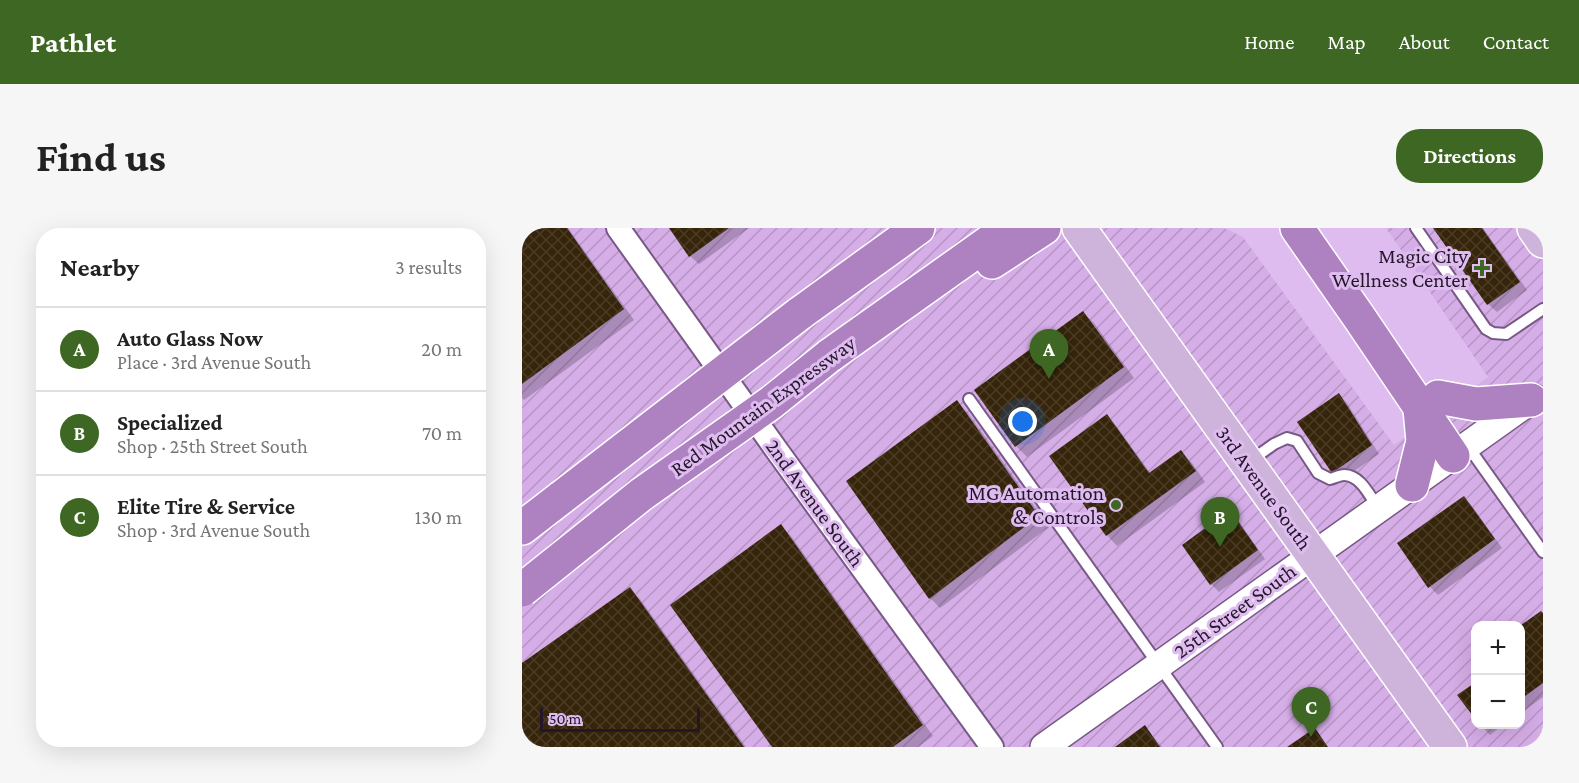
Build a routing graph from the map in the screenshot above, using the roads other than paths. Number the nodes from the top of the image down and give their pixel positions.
1 (618, 228) edge
2 (918, 228) edge
3 (1009, 228) edge
4 (1044, 228) edge
5 (1079, 228) edge
6 (1296, 228) edge
7 (1319, 228) edge
8 (1416, 228) edge
9 (1533, 228) edge
10 (1543, 241) edge
11 (976, 262) junction
12 (1543, 309) edge
13 (1537, 396) edge
14 (969, 399) dead end
15 (1429, 403) junction
16 (1460, 451) junction
17 (1247, 463) junction
18 (1412, 485) junction
19 (1379, 509) junction
20 (522, 528) edge
21 (1543, 552) edge
22 (1312, 555) junction
23 (522, 590) edge
24 (1159, 664) junction
25 (992, 747) edge
26 (1044, 747) edge
27 (1217, 747) edge
28 (1450, 747) edge

1 - 25 street, 2nd Avenue South
2 - 20 highway, bridge
3 - 11 highway
4 - 11 highway
5 - 17 main road, 3rd Avenue South
6 - 15 highway
7 - 15 highway
8 - 12 lane
9 - 10 main road
11 - 23 highway, Red Mountain Expressway, bridge
13 - 15 highway
13 - 16 street, 25th Street South
14 - 24 lane
15 - 16 highway
15 - 18 highway
16 - 18 street, 25th Street South
16 - 21 lane
17 - 19 lane
17 - 22 main road, 3rd Avenue South
18 - 19 street, 25th Street South
19 - 22 street, 25th Street South
22 - 24 street, 25th Street South
22 - 28 main road, 3rd Avenue South
24 - 26 street, 25th Street South
24 - 27 lane

